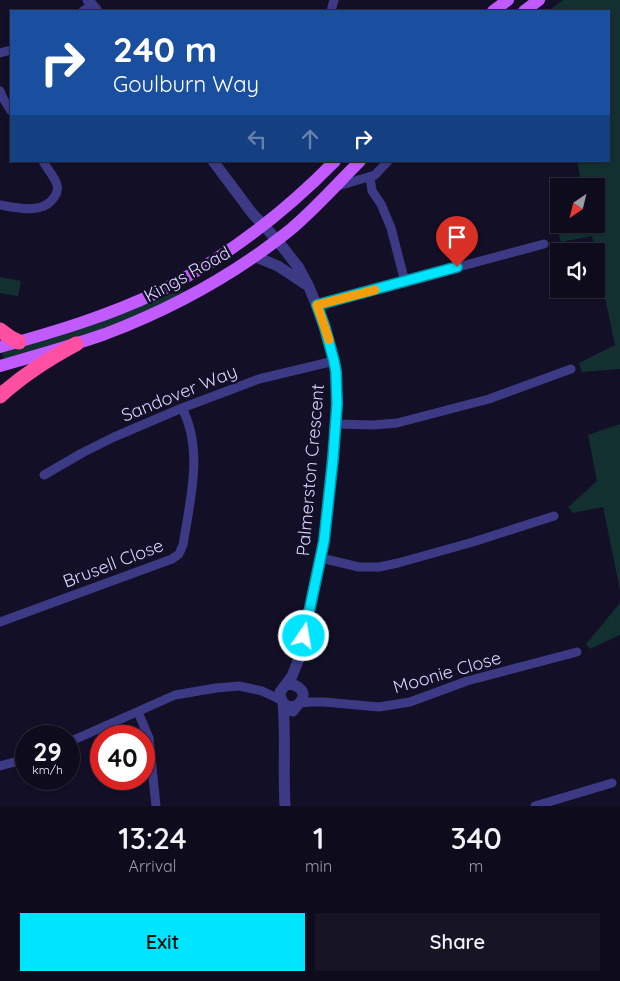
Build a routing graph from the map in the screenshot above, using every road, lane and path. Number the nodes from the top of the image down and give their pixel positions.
1 (508, 0) edge
2 (539, 0) edge
3 (526, 8) edge
4 (494, 10) edge
5 (0, 91) edge
6 (10, 110) edge
7 (44, 162) edge
8 (214, 162) edge
9 (334, 162) edge
10 (359, 162) edge
11 (387, 162) edge
12 (370, 177) junction
13 (336, 187) junction
14 (0, 205) edge
15 (264, 226) junction
16 (277, 240) junction
17 (544, 244) dead end
18 (254, 256) junction
19 (405, 282) junction
20 (309, 287) junction
21 (317, 305) junction
22 (0, 330) edge
23 (19, 342) junction
24 (76, 344) junction
25 (0, 347) edge
26 (334, 361) junction
27 (0, 366) edge
28 (571, 369) dead end
29 (0, 396) edge
30 (182, 408) junction
31 (336, 424) junction
32 (44, 475) dead end
33 (554, 516) dead end
34 (321, 558) junction
35 (0, 622) edge
36 (578, 652) dead end
37 (300, 656) junction
38 (286, 686) junction
39 (300, 688) junction
40 (262, 691) junction
41 (282, 701) junction
42 (324, 702) junction
43 (298, 705) junction
44 (138, 712) junction
45 (80, 737) edge
46 (284, 739) junction
47 (15, 761) edge
48 (0, 766) edge
49 (612, 783) dead end
50 (156, 806) edge
51 (285, 806) edge
52 (535, 806) edge

1 - 4 main road
2 - 3 main road
5 - 6 street
7 - 14 street
8 - 15 street, Palmerston Crescent
9 - 15 main road, Kings Road
10 - 13 main road, Kings Road
11 - 12 street
12 - 13 street
12 - 19 street
13 - 16 main road, Kings Road
15 - 16 street, Palmerston Crescent
15 - 23 main road, Kings Road
16 - 18 main road, Kings Road
16 - 20 street, Palmerston Crescent
17 - 19 street
18 - 20 street
18 - 24 main road, Kings Road
19 - 21 street
20 - 21 street, Palmerston Crescent
21 - 26 street, Palmerston Crescent
22 - 23 highway
23 - 25 main road, Kings Road
24 - 27 main road, Kings Road
24 - 29 highway
26 - 30 street, Sandover Way
26 - 31 street, Palmerston Crescent
28 - 31 street
30 - 32 street, Sandover Way
30 - 35 street, Brusell Close
31 - 34 street, Palmerston Crescent
33 - 34 street
34 - 37 street, Palmerston Crescent
36 - 42 street, Moonie Close
37 - 38 street, Palmerston Crescent
37 - 39 street, Palmerston Crescent
38 - 39 street
38 - 40 street
38 - 41 street
39 - 42 street, Moonie Close
39 - 43 street
40 - 41 street
40 - 44 street
41 - 43 street
41 - 46 street
42 - 43 street, Moonie Close
43 - 46 street
44 - 45 street
44 - 50 street
46 - 51 street
47 - 48 street
49 - 52 street

